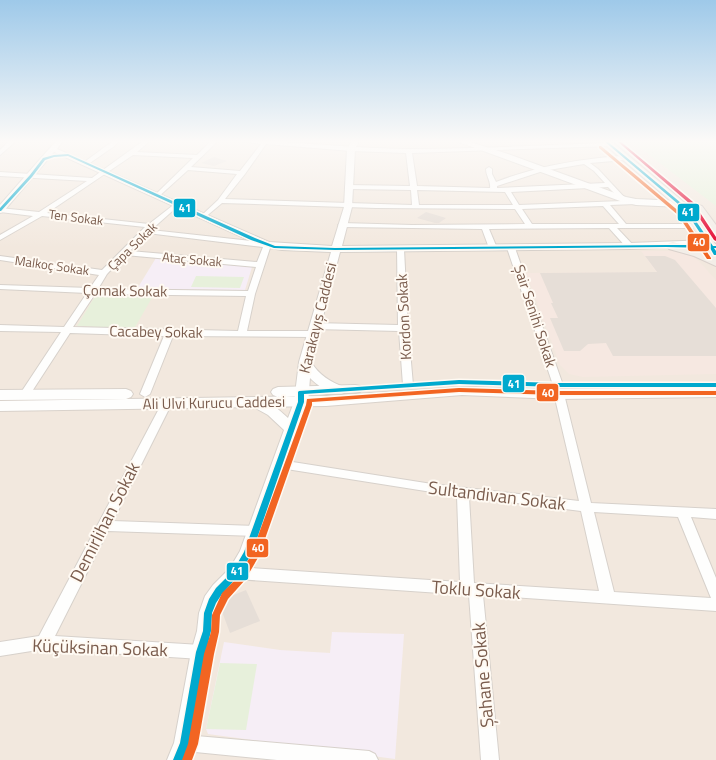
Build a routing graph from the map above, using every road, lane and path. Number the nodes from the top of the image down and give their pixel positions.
1 (31, 176) edge
2 (38, 176) edge
3 (99, 176) edge
4 (113, 176) edge
5 (178, 176) edge
6 (240, 176) edge
7 (349, 176) edge
8 (412, 176) edge
9 (490, 176) edge
10 (520, 176) edge
11 (563, 176) edge
12 (602, 176) edge
13 (647, 176) edge
14 (656, 176) edge
15 (93, 180) junction
16 (610, 185) junction
17 (588, 186) junction
18 (348, 187) junction
19 (494, 187) junction
20 (414, 189) junction
21 (507, 190) junction
22 (157, 196) junction
23 (623, 199) junction
24 (220, 201) junction
25 (636, 202) junction
26 (176, 204) junction
27 (605, 204) junction
28 (681, 204) junction
29 (348, 207) junction
30 (416, 207) junction
31 (518, 207) junction
32 (0, 210) edge
33 (42, 214) junction
34 (203, 217) junction
35 (342, 225) junction
36 (152, 226) junction
37 (611, 226) junction
38 (624, 226) junction
39 (698, 226) junction
40 (485, 227) junction
41 (530, 227) junction
42 (714, 228) edge
43 (145, 231) junction
44 (0, 238) edge
45 (267, 245) junction
46 (671, 245) junction
47 (630, 246) junction
48 (714, 246) edge
49 (494, 248) junction
50 (511, 248) junction
51 (335, 249) junction
52 (400, 249) junction
53 (124, 253) junction
54 (0, 258) edge
55 (716, 262) edge
56 (260, 265) junction
57 (104, 273) junction
58 (0, 286) edge
59 (93, 291) junction
60 (251, 294) junction
61 (0, 328) edge
62 (403, 328) junction
63 (67, 330) junction
64 (313, 330) junction
65 (170, 333) junction
66 (242, 333) junction
67 (305, 362) junction
68 (408, 385) junction
69 (716, 385) edge
70 (558, 389) junction
71 (339, 390) junction
72 (716, 392) edge
73 (25, 394) junction
74 (145, 394) junction
75 (0, 395) edge
76 (301, 397) junction
77 (255, 402) junction
78 (167, 403) junction
79 (0, 406) edge
80 (291, 429) junction
81 (280, 464) junction
82 (463, 492) junction
83 (586, 506) junction
84 (682, 512) junction
85 (716, 514) edge
86 (103, 526) junction
87 (257, 531) junction
88 (236, 573) junction
89 (472, 590) junction
90 (608, 598) junction
91 (715, 605) edge
92 (44, 642) junction
93 (0, 648) edge
94 (201, 652) junction
95 (185, 742) junction
96 (178, 760) edge
97 (369, 760) edge
98 (490, 760) edge

1 - 32 street
2 - 15 street
3 - 15 street
4 - 22 street
5 - 22 street
6 - 24 street
7 - 18 street, Karakayış Caddesi
8 - 20 street
9 - 19 street
10 - 19 street
11 - 17 street
12 - 16 street
13 - 28 main road
14 - 42 main road
15 - 33 street
16 - 17 street
16 - 23 street
17 - 21 street
17 - 23 street
18 - 20 street
18 - 29 street, Karakayış Caddesi
19 - 20 street
19 - 21 street
20 - 30 street
21 - 31 street
22 - 26 street
23 - 25 street
24 - 29 street
24 - 34 street
25 - 27 street
25 - 28 street
26 - 34 street
26 - 36 street, Çapa Sokak
27 - 31 street
27 - 38 street
28 - 39 main road
29 - 30 street
29 - 35 street, Karakayış Caddesi
30 - 31 street
31 - 41 street
32 - 33 street, Ten Sokak
33 - 36 street, Ten Sokak
33 - 44 street
34 - 45 street
35 - 40 street
35 - 51 street, Karakayış Caddesi
36 - 43 street, Çapa Sokak
37 - 38 street
37 - 41 street
37 - 47 street
38 - 39 street
39 - 46 main road
39 - 48 main road
40 - 41 street
40 - 49 street
43 - 45 street
43 - 53 street, Çapa Sokak
45 - 51 street
45 - 56 street
46 - 47 street
46 - 48 street
46 - 55 main road
47 - 50 street
49 - 50 street
49 - 52 street
50 - 70 street, Şair Senihi Sokak
51 - 52 street
51 - 64 street, Karakayış Caddesi
52 - 62 street, Kordon Sokak
53 - 56 street, Ataç Sokak
53 - 57 street, Çapa Sokak
54 - 57 street, Malkoç Sokak
56 - 60 street
57 - 59 street, Çapa Sokak
58 - 59 street, Çomak Sokak
59 - 60 street, Çomak Sokak
59 - 63 street, Çapa Sokak
60 - 66 street
61 - 63 street, Cacabey Sokak
62 - 64 street, Cacabey Sokak
62 - 68 street, Kordon Sokak
63 - 65 street, Cacabey Sokak
63 - 73 street, Çapa Sokak
64 - 66 street, Cacabey Sokak
64 - 67 street, Karakayış Caddesi
65 - 66 street, Cacabey Sokak
65 - 74 street
67 - 71 street
67 - 76 street, Karakayış Caddesi
68 - 70 main road, Ali Ulvi Kurucu Caddesi
68 - 71 main road, Ali Ulvi Kurucu Caddesi
69 - 70 main road, Ali Ulvi Kurucu Caddesi
70 - 72 main road, Ali Ulvi Kurucu Caddesi
70 - 76 main road, Ali Ulvi Kurucu Caddesi
70 - 83 street, Şair Senihi Sokak
71 - 76 main road, Ali Ulvi Kurucu Caddesi
73 - 74 main road, Ali Ulvi Kurucu Caddesi
73 - 75 main road, Ali Ulvi Kurucu Caddesi
74 - 76 main road, Ali Ulvi Kurucu Caddesi
76 - 77 main road, Ali Ulvi Kurucu Caddesi
76 - 80 street, Karakayış Caddesi
77 - 78 main road, Ali Ulvi Kurucu Caddesi
77 - 80 street
78 - 79 main road, Ali Ulvi Kurucu Caddesi
78 - 86 street, Demirlihan Sokak
80 - 81 street, Karakayış Caddesi
81 - 82 street, Sultandivan Sokak
81 - 87 street, Karakayış Caddesi
82 - 83 street, Sultandivan Sokak
82 - 89 street, Şahane Sokak
83 - 84 street, Sultandivan Sokak
83 - 90 street, Şair Senihi Sokak
84 - 85 street, Sultandivan Sokak
84 - 91 street
86 - 87 street
86 - 92 street, Demirlihan Sokak
87 - 88 street, Karakayış Caddesi
88 - 89 street, Toklu Sokak
88 - 94 street, Karakayış Caddesi
89 - 90 street, Toklu Sokak
89 - 98 street, Şahane Sokak
90 - 91 street, Toklu Sokak
92 - 93 street, Küçüksinan Sokak
92 - 94 street, Küçüksinan Sokak
94 - 95 street, Karakayış Caddesi
95 - 96 street, Karakayış Caddesi
95 - 97 street

